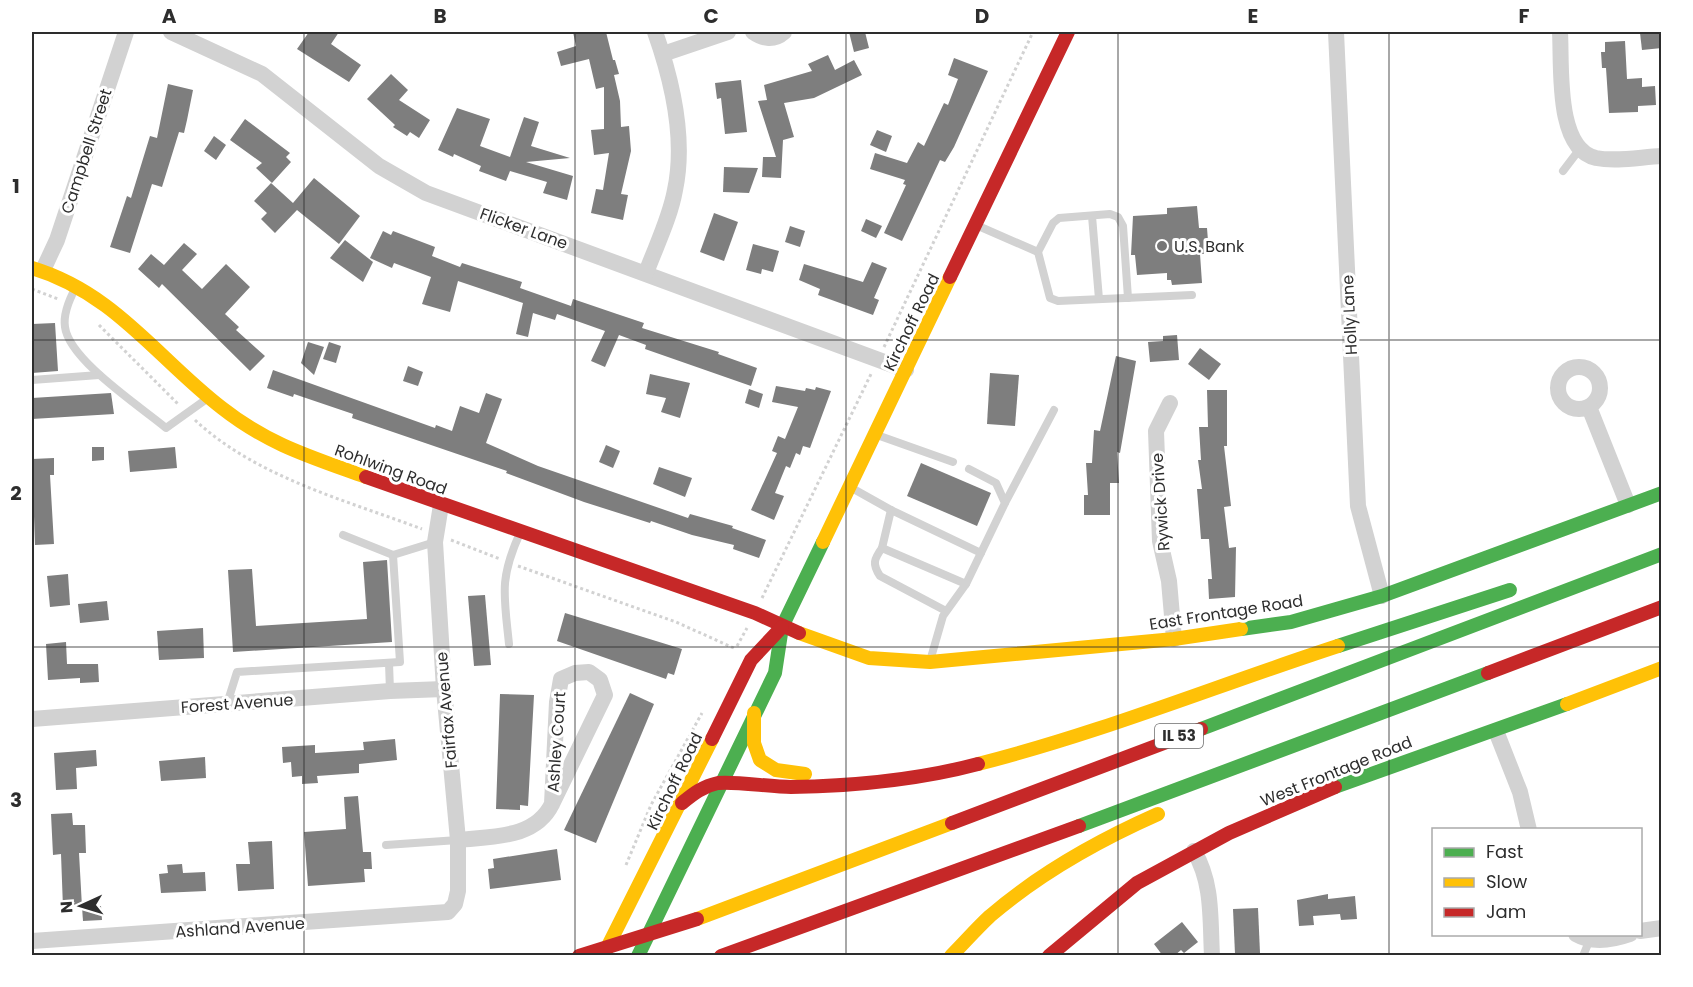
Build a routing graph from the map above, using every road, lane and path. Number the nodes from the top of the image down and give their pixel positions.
1 (126, 32) edge
2 (171, 32) edge
3 (655, 32) edge
4 (728, 32) edge
5 (753, 32) edge
6 (784, 32) edge
7 (1033, 32) edge
8 (1068, 32) edge
9 (1336, 32) edge
10 (1560, 32) edge
11 (663, 54) junction
12 (1579, 150) junction
13 (1662, 156) edge
14 (1563, 171) dead end
15 (1092, 216) junction
16 (976, 225) junction
17 (1038, 252) junction
18 (37, 269) edge
19 (646, 273) junction
20 (76, 286) junction
21 (1192, 295) dead end
22 (1128, 298) junction
23 (1099, 299) junction
24 (878, 360) junction
25 (906, 370) junction
26 (99, 375) junction
27 (32, 380) edge
28 (209, 397) junction
29 (1170, 403) dead end
30 (1589, 407) dead end
31 (1054, 410) dead end
32 (875, 434) junction
33 (953, 462) dead end
34 (969, 470) dead end
35 (850, 487) junction
36 (1662, 493) edge
37 (1005, 503) junction
38 (441, 505) junction
39 (1628, 505) junction
40 (891, 510) junction
41 (520, 532) junction
42 (343, 535) dead end
43 (435, 542) junction
44 (882, 548) junction
45 (981, 553) junction
46 (1662, 554) edge
47 (393, 555) junction
48 (966, 584) junction
49 (1522, 586) dead end
50 (765, 593) dead end
51 (1382, 596) junction
52 (1662, 607) edge
53 (946, 611) junction
54 (782, 627) junction
55 (1174, 639) junction
56 (509, 644) dead end
57 (930, 662) junction
58 (389, 663) junction
59 (1662, 668) edge
60 (444, 689) junction
61 (390, 691) junction
62 (227, 704) junction
63 (754, 713) junction
64 (32, 719) edge
65 (1496, 731) junction
66 (1258, 761) junction
67 (891, 778) junction
68 (719, 783) junction
69 (1188, 800) dead end
70 (682, 803) junction
71 (552, 804) junction
72 (1169, 810) dead end
73 (1529, 828) edge
74 (458, 840) junction
75 (386, 845) dead end
76 (1194, 851) junction
77 (448, 912) joint
78 (1662, 928) edge
79 (1642, 931) edge
80 (1624, 936) edge
81 (1583, 937) edge
82 (32, 941) edge
83 (579, 956) edge
84 (603, 956) edge
85 (638, 956) edge
86 (721, 956) edge
87 (951, 956) edge
88 (1049, 956) edge
89 (1212, 956) edge
90 (1583, 956) edge

1 - 18 street, Campbell Street
2 - 19 street, Flicker Lane
3 - 11 street
4 - 11 street
5 - 6 street
7 - 24 path
8 - 16 main road, Kirchoff Road
9 - 51 street, Holly Lane
10 - 12 street
11 - 19 street
12 - 13 street
12 - 14 lane
15 - 17 lane
15 - 22 lane
15 - 23 lane
16 - 17 lane
16 - 25 main road, Kirchoff Road
17 - 23 lane
18 - 20 main road, Rohlwing Road
19 - 24 street, Flicker Lane
20 - 26 lane
20 - 28 main road, Rohlwing Road
21 - 22 lane
22 - 23 lane
24 - 25 street, Flicker Lane
24 - 50 path
25 - 32 main road, Kirchoff Road
26 - 27 lane
26 - 28 lane
28 - 38 main road, Rohlwing Road
29 - 55 street, Rywick Drive
30 - 39 street
31 - 37 lane
32 - 33 lane
32 - 35 main road, Kirchoff Road
34 - 37 lane
35 - 40 lane
35 - 54 main road, Kirchoff Road
36 - 39 main road, East Frontage Road
37 - 45 lane
38 - 41 main road, Rohlwing Road
38 - 43 street, Fairfax Avenue
39 - 51 main road, East Frontage Road
40 - 44 lane
40 - 45 lane
41 - 54 main road, Rohlwing Road
41 - 56 lane
42 - 47 lane
43 - 47 lane
43 - 60 street, Fairfax Avenue
44 - 48 lane
44 - 53 lane
45 - 48 lane
46 - 83 main road, IL 53, bridge
47 - 58 lane
48 - 53 lane
49 - 67 main road
51 - 55 main road, East Frontage Road
52 - 66 main road
53 - 57 lane
54 - 57 main road, East Frontage Road
54 - 63 main road, Kirchoff Road
54 - 70 main road, Kirchoff Road
55 - 57 main road, East Frontage Road
58 - 61 lane
58 - 62 lane
59 - 65 main road, West Frontage Road
60 - 61 street, Forest Avenue
60 - 74 street, Fairfax Avenue
61 - 62 street, Forest Avenue
62 - 64 street, Forest Avenue
63 - 67 main road
63 - 68 main road, Kirchoff Road
65 - 73 street
65 - 76 main road, West Frontage Road
66 - 69 main road
66 - 86 main road
67 - 68 main road
68 - 70 main road
68 - 85 main road, Kirchoff Road
70 - 84 main road, Kirchoff Road
71 - 71 street, Ashley Court
71 - 74 street, Ashley Court
72 - 87 main road
74 - 75 lane
74 - 77 street, Fairfax Avenue
76 - 88 main road, West Frontage Road
76 - 89 street
77 - 82 street, Ashland Avenue
78 - 79 street
80 - 81 street
81 - 90 lane

